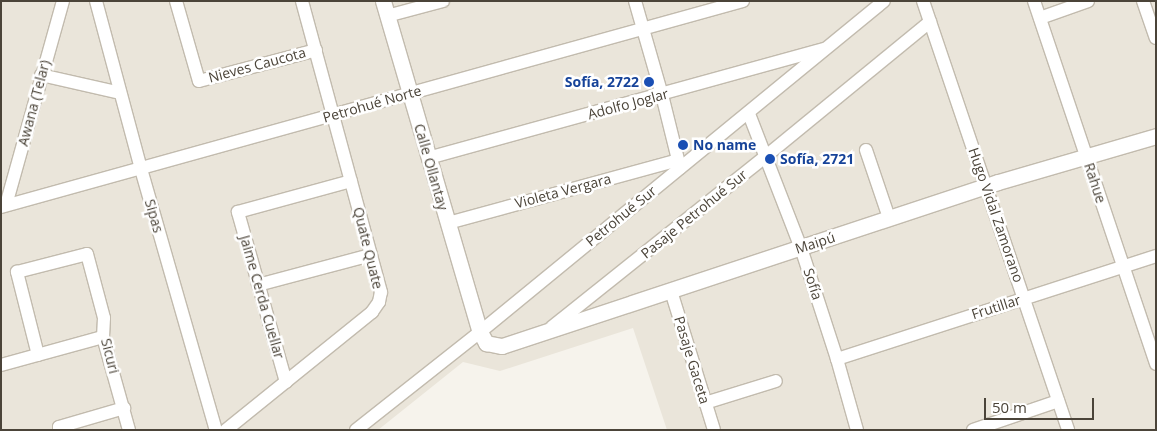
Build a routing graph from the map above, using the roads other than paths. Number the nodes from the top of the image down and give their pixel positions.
1 (63, 1) edge
2 (96, 1) edge
3 (176, 1) edge
4 (302, 1) edge
5 (443, 1) edge
6 (634, 1) edge
7 (743, 1) edge
8 (884, 1) edge
9 (923, 1) edge
10 (1034, 1) edge
11 (1088, 1) edge
12 (1143, 1) edge
13 (385, 8) edge
14 (1040, 18) junction
15 (930, 22) junction
16 (642, 30) junction
17 (1156, 38) edge
18 (828, 48) junction
19 (316, 50) junction
20 (41, 75) junction
21 (120, 93) junction
22 (410, 93) junction
23 (662, 95) junction
24 (749, 114) junction
25 (334, 115) junction
26 (1156, 136) edge
27 (866, 150) dead end
28 (766, 156) junction
29 (1087, 157) junction
30 (428, 158) junction
31 (679, 164) junction
32 (141, 169) junction
33 (351, 181) junction
34 (987, 186) junction
35 (4, 206) edge
36 (889, 218) junction
37 (448, 223) junction
38 (801, 248) junction
39 (371, 255) junction
40 (1156, 256) edge
41 (1123, 268) junction
42 (258, 285) junction
43 (671, 291) junction
44 (1025, 298) junction
45 (550, 329) junction
46 (480, 332) junction
47 (103, 337) junction
48 (38, 355) junction
49 (837, 359) junction
50 (1156, 364) edge
51 (1, 365) edge
52 (776, 381) dead end
53 (286, 382) junction
54 (1058, 402) junction
55 (705, 403) junction
56 (124, 408) junction
57 (59, 430) edge
58 (129, 430) edge
59 (216, 430) edge
60 (226, 430) edge
61 (356, 430) edge
62 (714, 430) edge
63 (858, 430) edge
64 (973, 430) edge
65 (1068, 430) edge

1 - 20 street, Awana (Telar)
2 - 21 street, Sipas
3 - 19 street, Nieves Caucota
4 - 19 street, Quate Quate
5 - 13 street
6 - 16 street
7 - 16 street, Petrohué Norte
8 - 18 street, Petrohué Sur
9 - 15 street, Hugo Vidal Zamorano
10 - 14 street, Rahue
11 - 14 street
12 - 17 street
13 - 22 street, Calle Ollantay
14 - 29 street, Rahue
15 - 28 street, Pasaje Petrohué Sur
15 - 34 street, Hugo Vidal Zamorano
16 - 22 street, Petrohué Norte
16 - 23 street
18 - 23 street, Adolfo Joglar
18 - 24 street, Petrohué Sur
19 - 25 street, Quate Quate
20 - 21 street
20 - 35 street, Awana (Telar)
21 - 32 street, Sipas
22 - 25 street, Petrohué Norte
22 - 30 street, Calle Ollantay
23 - 30 street, Adolfo Joglar
23 - 31 street
24 - 28 street, Sofía
24 - 31 street, Petrohué Sur
25 - 32 street, Petrohué Norte
25 - 33 street, Quate Quate
26 - 29 street, Maipú
27 - 36 street
28 - 38 street, Sofía
28 - 45 street, Pasaje Petrohué Sur
29 - 34 street, Maipú
29 - 41 street, Rahue
30 - 37 street, Calle Ollantay
31 - 37 street, Violeta Vergara
31 - 46 street, Petrohué Sur
32 - 35 street, Petrohué Norte
32 - 59 street, Sipas
33 - 39 street, Quate Quate
33 - 42 street, Jaime Cerda Cuellar
34 - 36 street, Maipú
34 - 44 street, Hugo Vidal Zamorano
36 - 38 street, Maipú
37 - 46 street, Calle Ollantay
38 - 43 street, Maipú
38 - 49 street, Sofía
39 - 42 street
39 - 53 street, Quate Quate
40 - 41 street, Frutillar
41 - 44 street, Frutillar
41 - 50 street, Rahue
42 - 53 street, Jaime Cerda Cuellar
43 - 45 street, Maipú
43 - 55 street, Pasaje Gaceta
44 - 49 street, Frutillar
44 - 54 street, Hugo Vidal Zamorano
45 - 46 street, Maipú
46 - 61 street, Petrohué Sur
47 - 48 street
47 - 48 street, Sicuri
47 - 56 street, Sicuri
48 - 51 street
49 - 63 street, Sofía
52 - 55 street
53 - 60 street, Quate Quate
54 - 64 street
54 - 65 street, Hugo Vidal Zamorano
55 - 62 street, Pasaje Gaceta
56 - 57 street
56 - 58 street, Sicuri

